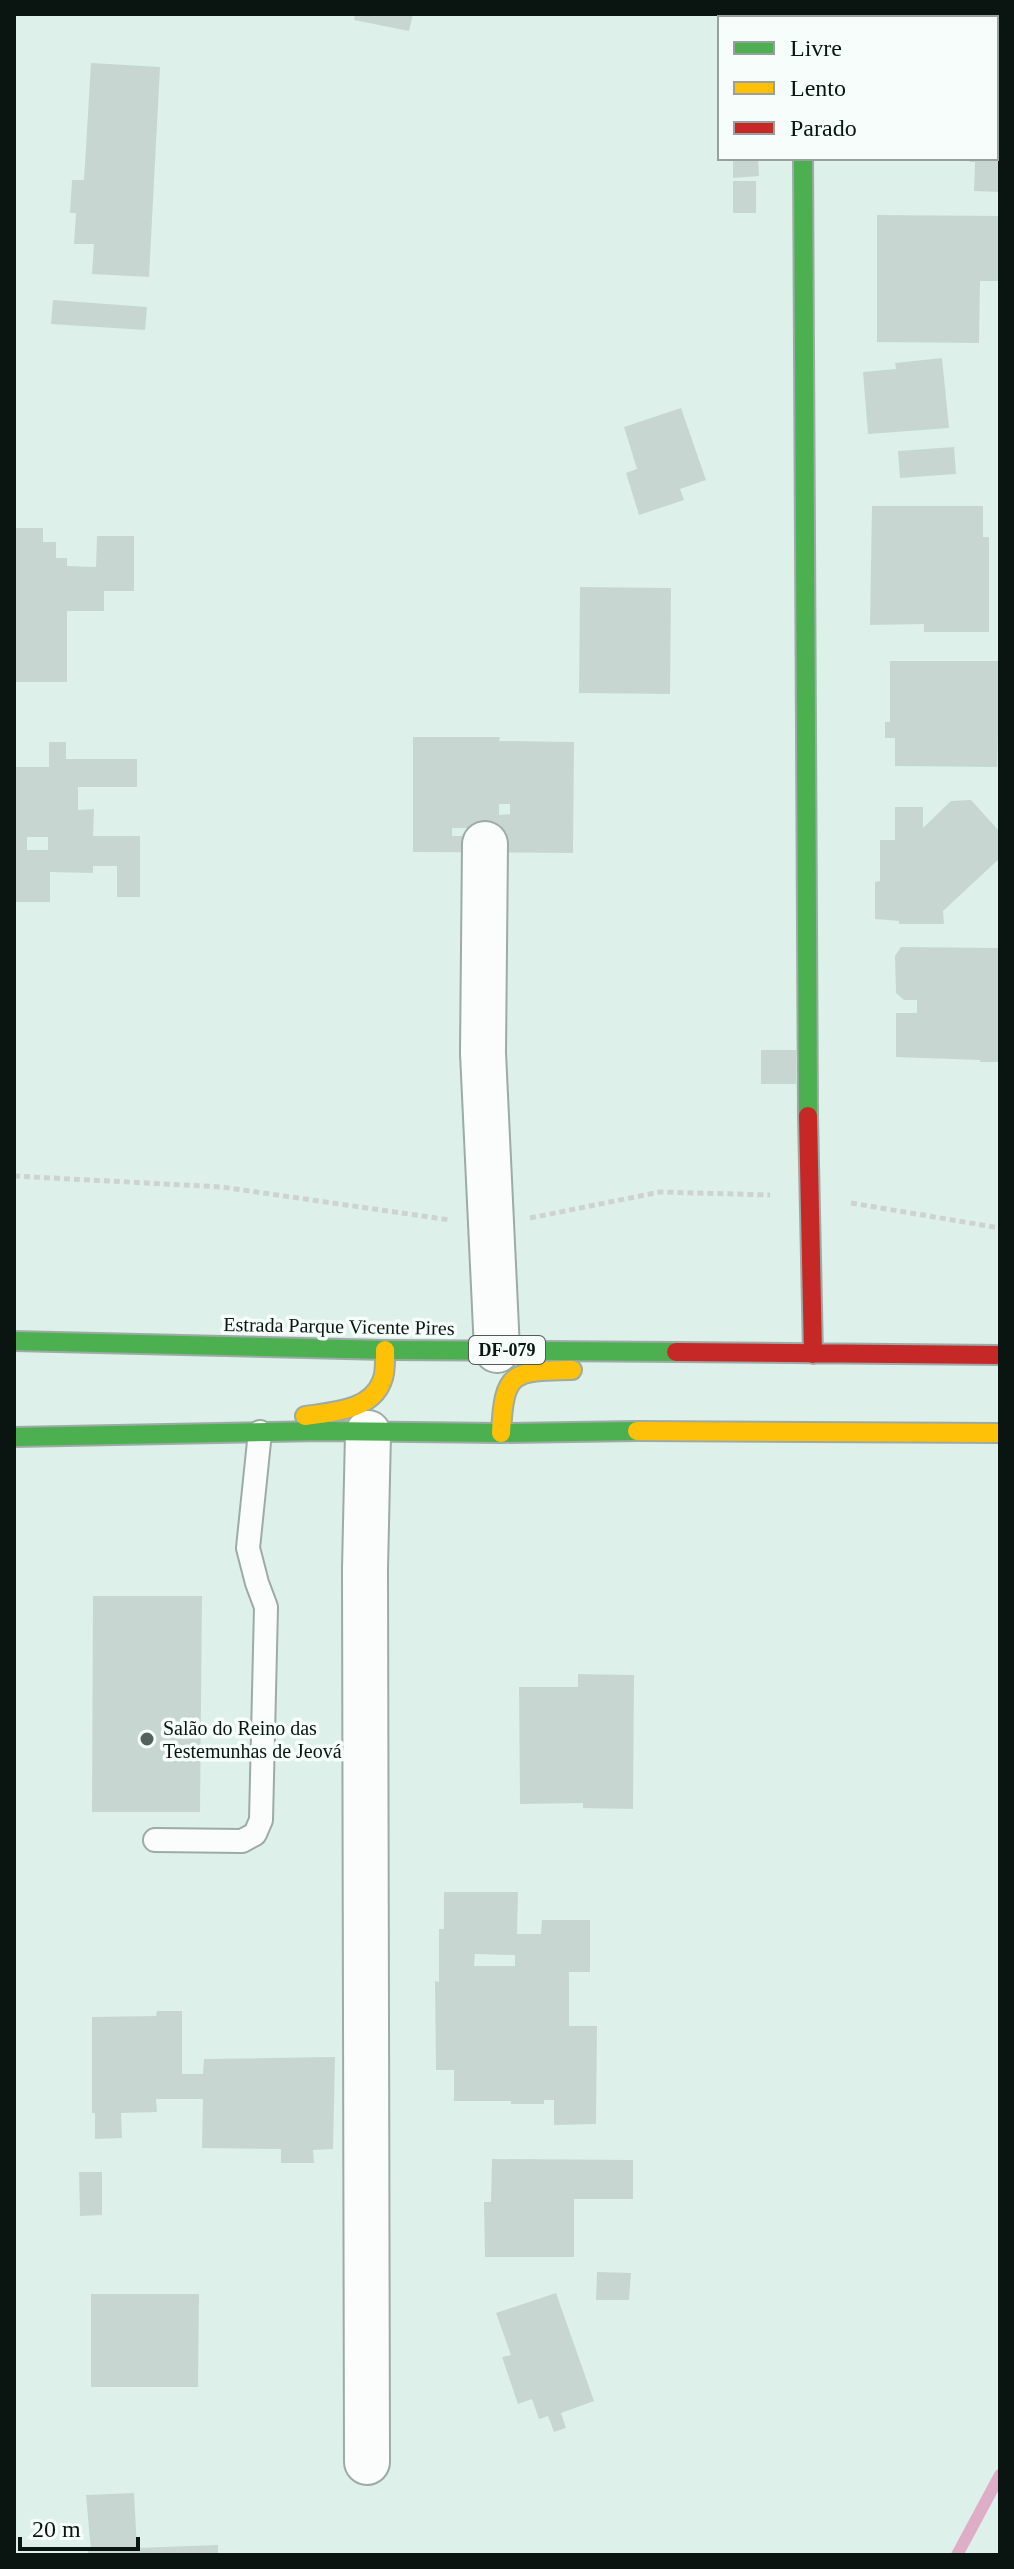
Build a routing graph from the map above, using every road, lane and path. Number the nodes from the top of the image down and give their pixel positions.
1 (803, 160) edge
2 (485, 844) dead end
3 (14, 1341) edge
4 (385, 1350) junction
5 (497, 1350) junction
6 (609, 1353) junction
7 (813, 1354) junction
8 (1000, 1355) edge
9 (251, 1432) junction
10 (368, 1433) junction
11 (501, 1433) junction
12 (1000, 1433) edge
13 (14, 1437) edge
14 (155, 1840) dead end
15 (367, 2462) dead end

1 - 7 main road
2 - 5 street
3 - 4 main road, Estrada Parque Vicente Pires / DF-079
4 - 5 main road, Estrada Parque Vicente Pires / DF-079
4 - 9 main road
5 - 6 main road, Estrada Parque Vicente Pires / DF-079
6 - 7 main road, Estrada Parque Vicente Pires / DF-079
6 - 11 main road
7 - 8 main road, Estrada Parque Vicente Pires / DF-079
9 - 10 main road
9 - 13 main road
9 - 14 lane
10 - 11 main road
10 - 15 street
11 - 12 main road

